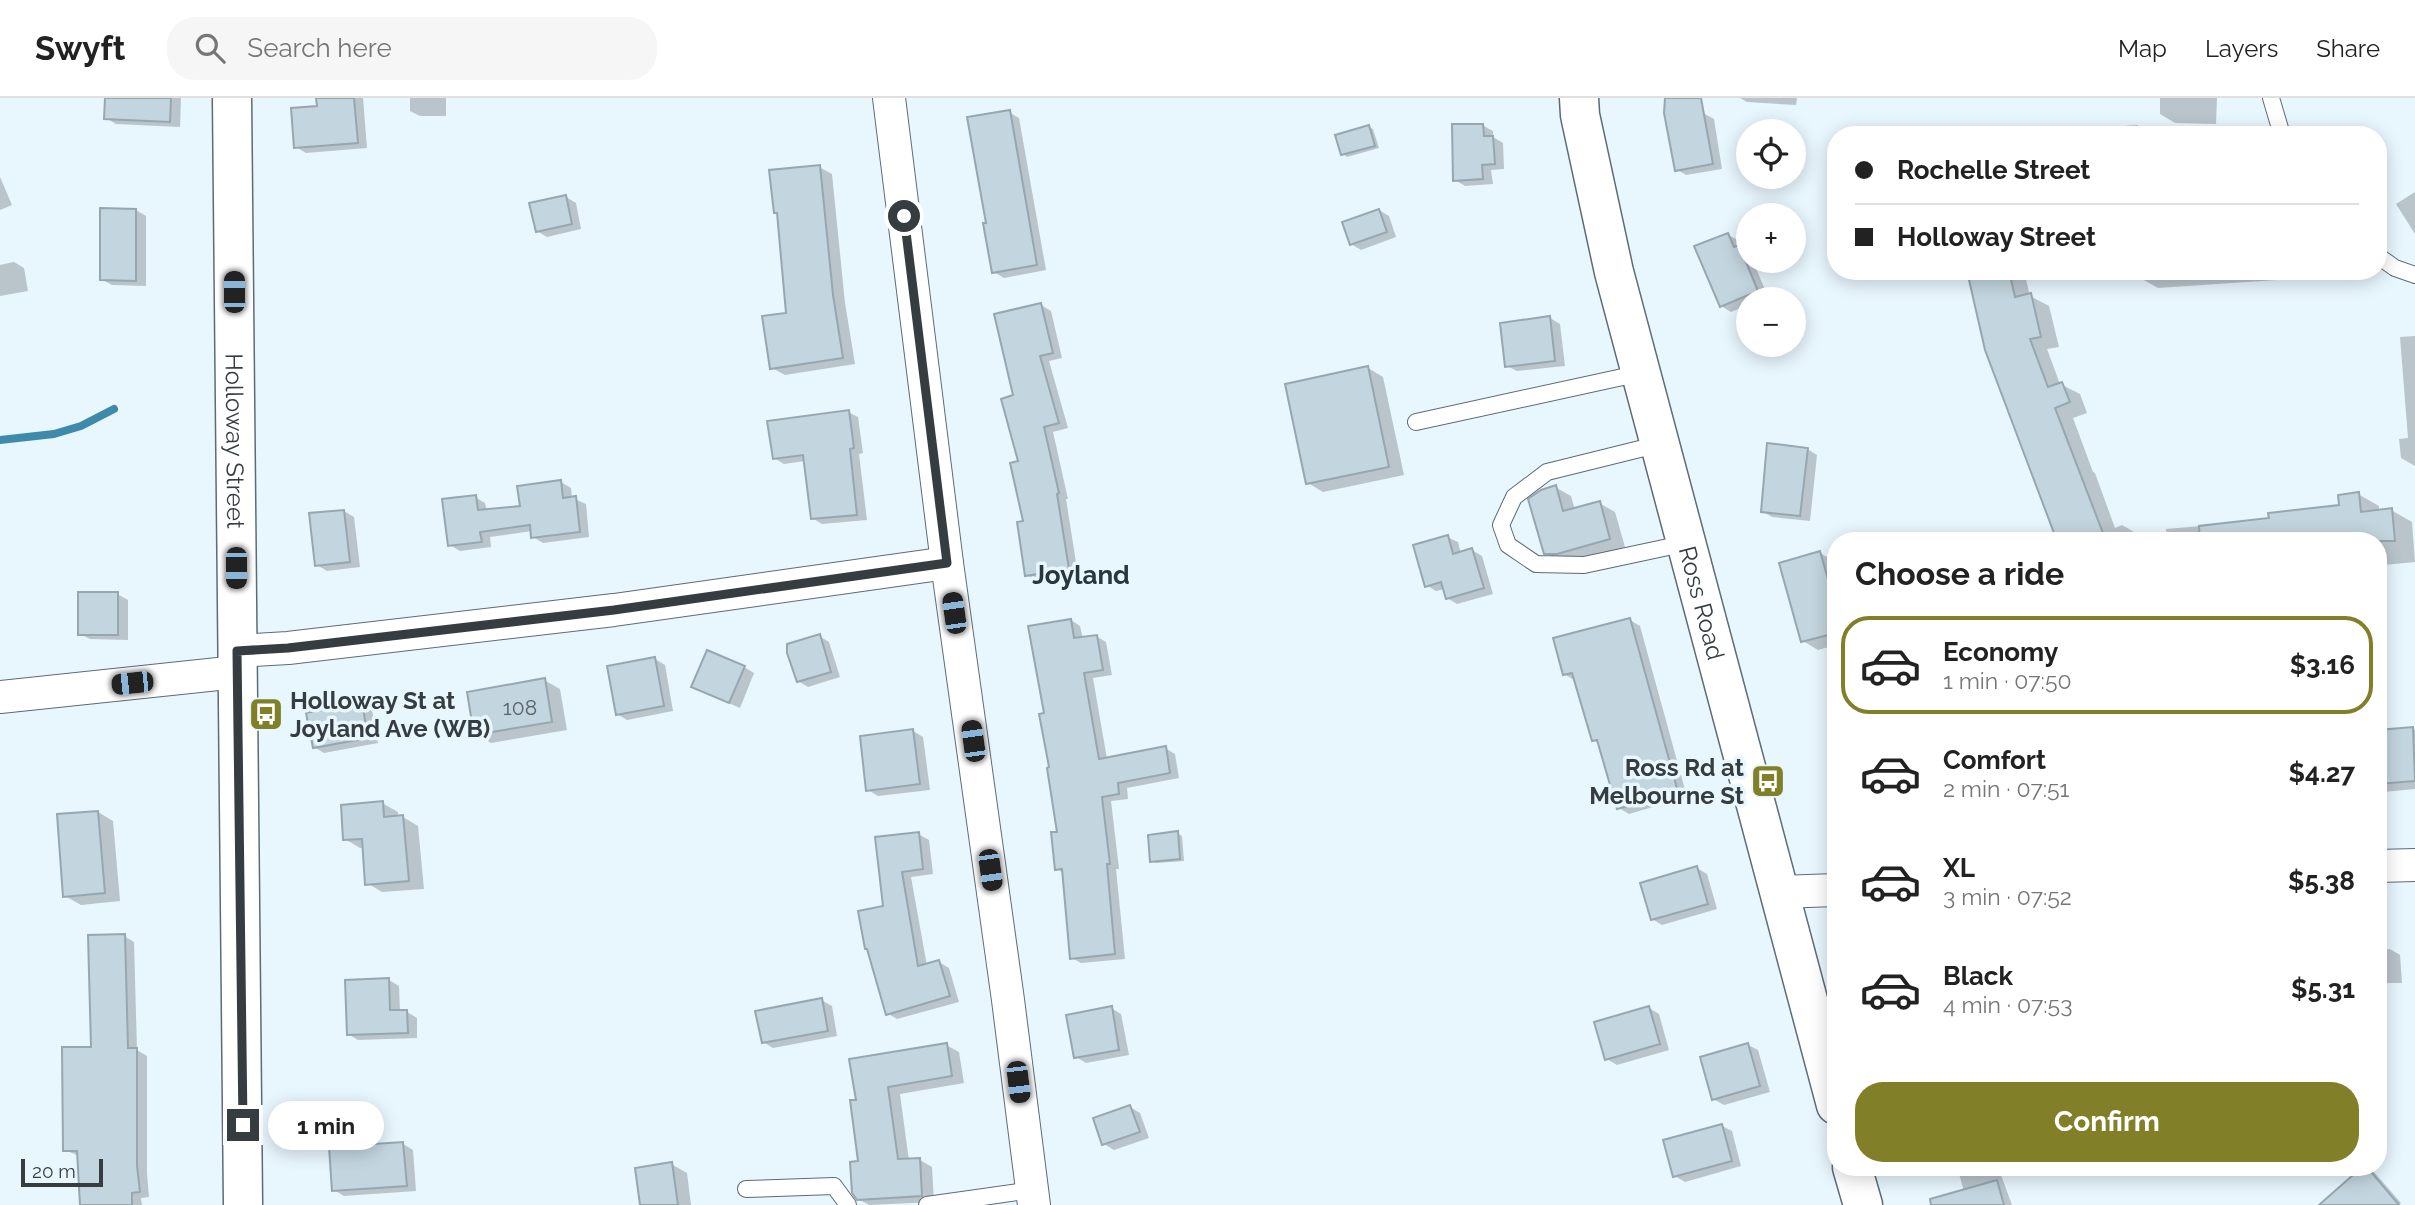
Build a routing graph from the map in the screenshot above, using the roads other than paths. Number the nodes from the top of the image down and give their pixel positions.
1 (232, 98) edge
2 (888, 98) edge
3 (1579, 98) edge
4 (2271, 98) edge
5 (2279, 126) edge
6 (2387, 262) edge
7 (2415, 275) edge
8 (1641, 373) junction
9 (1416, 422) dead end
10 (1660, 444) junction
11 (1686, 543) junction
12 (947, 563) junction
13 (237, 662) junction
14 (0, 697) edge
15 (2415, 865) edge
16 (2387, 866) edge
17 (1827, 890) edge
18 (1779, 892) junction
19 (1827, 1071) edge
20 (1855, 1176) edge
21 (746, 1189) dead end
22 (1033, 1197) edge
23 (243, 1205) edge
24 (848, 1205) edge
25 (927, 1205) edge
26 (1863, 1205) edge

1 - 13 main road, Holloway Street
2 - 12 street
3 - 8 main road, Ross Road
4 - 5 lane
6 - 7 lane
8 - 9 lane
8 - 10 main road, Ross Road
10 - 11 main road, Ross Road
10 - 11 lane
11 - 18 main road, Ross Road
12 - 13 street
12 - 22 street
13 - 14 street
13 - 23 main road, Holloway Street
15 - 16 street
17 - 18 street
18 - 19 main road, Ross Road
20 - 26 main road
21 - 24 lane
22 - 25 lane

